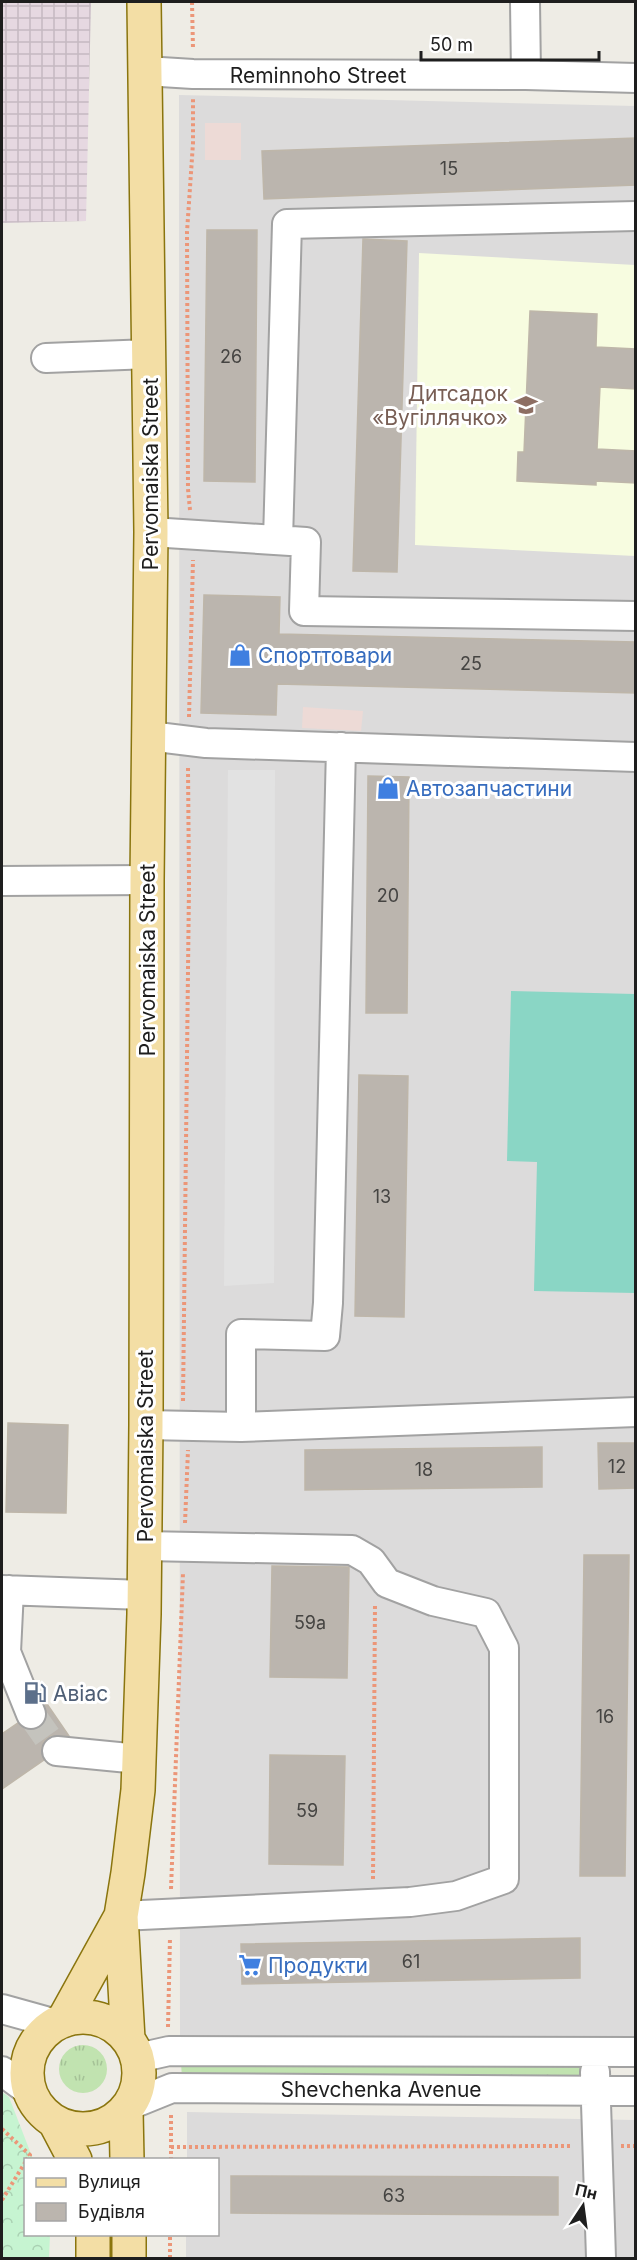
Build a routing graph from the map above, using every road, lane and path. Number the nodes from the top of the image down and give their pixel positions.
1 (144, 2) edge
2 (192, 2) edge
3 (525, 2) edge
4 (145, 71) junction
5 (193, 74) junction
6 (526, 75) junction
7 (636, 78) edge
8 (636, 216) edge
9 (150, 354) junction
10 (46, 358) dead end
11 (151, 532) junction
12 (194, 535) junction
13 (278, 540) junction
14 (636, 616) edge
15 (149, 736) junction
16 (188, 740) junction
17 (341, 747) junction
18 (636, 757) edge
19 (147, 880) junction
20 (2, 881) edge
21 (636, 1412) edge
22 (146, 1425) junction
23 (189, 1427) junction
24 (241, 1427) junction
25 (144, 1546) junction
26 (184, 1546) junction
27 (374, 1565) junction
28 (5, 1590) edge
29 (144, 1595) junction
30 (31, 1714) tunnel mouth
31 (57, 1751) dead end
32 (139, 1759) junction
33 (373, 1904) junction
34 (170, 1914) junction
35 (121, 1916) junction
36 (2, 2010) edge
37 (60, 2022) junction
38 (145, 2049) junction
39 (594, 2052) junction
40 (636, 2052) edge
41 (2, 2071) edge
42 (172, 2088) junction
43 (29, 2091) junction
44 (596, 2091) junction
45 (636, 2091) edge
46 (128, 2108) junction
47 (55, 2122) junction
48 (2, 2129) edge
49 (598, 2146) junction
50 (636, 2146) edge
51 (171, 2147) junction
52 (28, 2158) edge
53 (74, 2158) edge
54 (127, 2158) edge
55 (171, 2158) edge
56 (24, 2163) edge
57 (2, 2200) edge
58 (93, 2236) edge
59 (129, 2236) edge
60 (170, 2236) edge
61 (93, 2259) edge
62 (129, 2259) edge
63 (170, 2259) edge
64 (601, 2259) edge

1 - 4 main road, Pervomaiska Street
2 - 5 path
3 - 6 street
4 - 5 street, Reminnoho Street
4 - 9 main road, Pervomaiska Street
5 - 6 street, Reminnoho Street
5 - 12 path
6 - 7 street, Reminnoho Street
8 - 13 street
9 - 10 street
9 - 11 main road, Pervomaiska Street
11 - 12 street
11 - 15 main road, Pervomaiska Street
12 - 13 street
12 - 16 path
13 - 14 street
15 - 16 street
15 - 19 main road, Pervomaiska Street
16 - 17 street
16 - 23 path
17 - 18 street
17 - 24 street
19 - 20 street
19 - 22 main road, Pervomaiska Street
21 - 24 street
22 - 23 street
22 - 25 main road, Pervomaiska Street
23 - 24 street
23 - 26 path
25 - 26 street
25 - 29 main road, Pervomaiska Street
26 - 27 street
26 - 34 path
27 - 33 path
27 - 33 street
28 - 29 street
28 - 30 street
29 - 32 main road, Pervomaiska Street
31 - 32 street
32 - 35 main road, Pervomaiska Street
33 - 34 street
34 - 35 street
34 - 38 path
35 - 37 main road, Pervomaiska Street
35 - 38 main road, Pervomaiska Street
36 - 37 street
37 - 38 main road
37 - 43 main road
38 - 39 street, Shevchenka Avenue
38 - 46 main road
39 - 40 street, Shevchenka Avenue
39 - 44 street
41 - 43 street
42 - 44 street, Shevchenka Avenue
42 - 46 street, Shevchenka Avenue
42 - 51 path
43 - 47 main road
44 - 45 street, Shevchenka Avenue
44 - 49 street
46 - 47 main road
46 - 54 main road
47 - 53 main road
48 - 52 path
49 - 50 path
49 - 51 path
49 - 64 street
51 - 55 path
56 - 57 path
58 - 61 main road
59 - 62 main road
60 - 63 path

